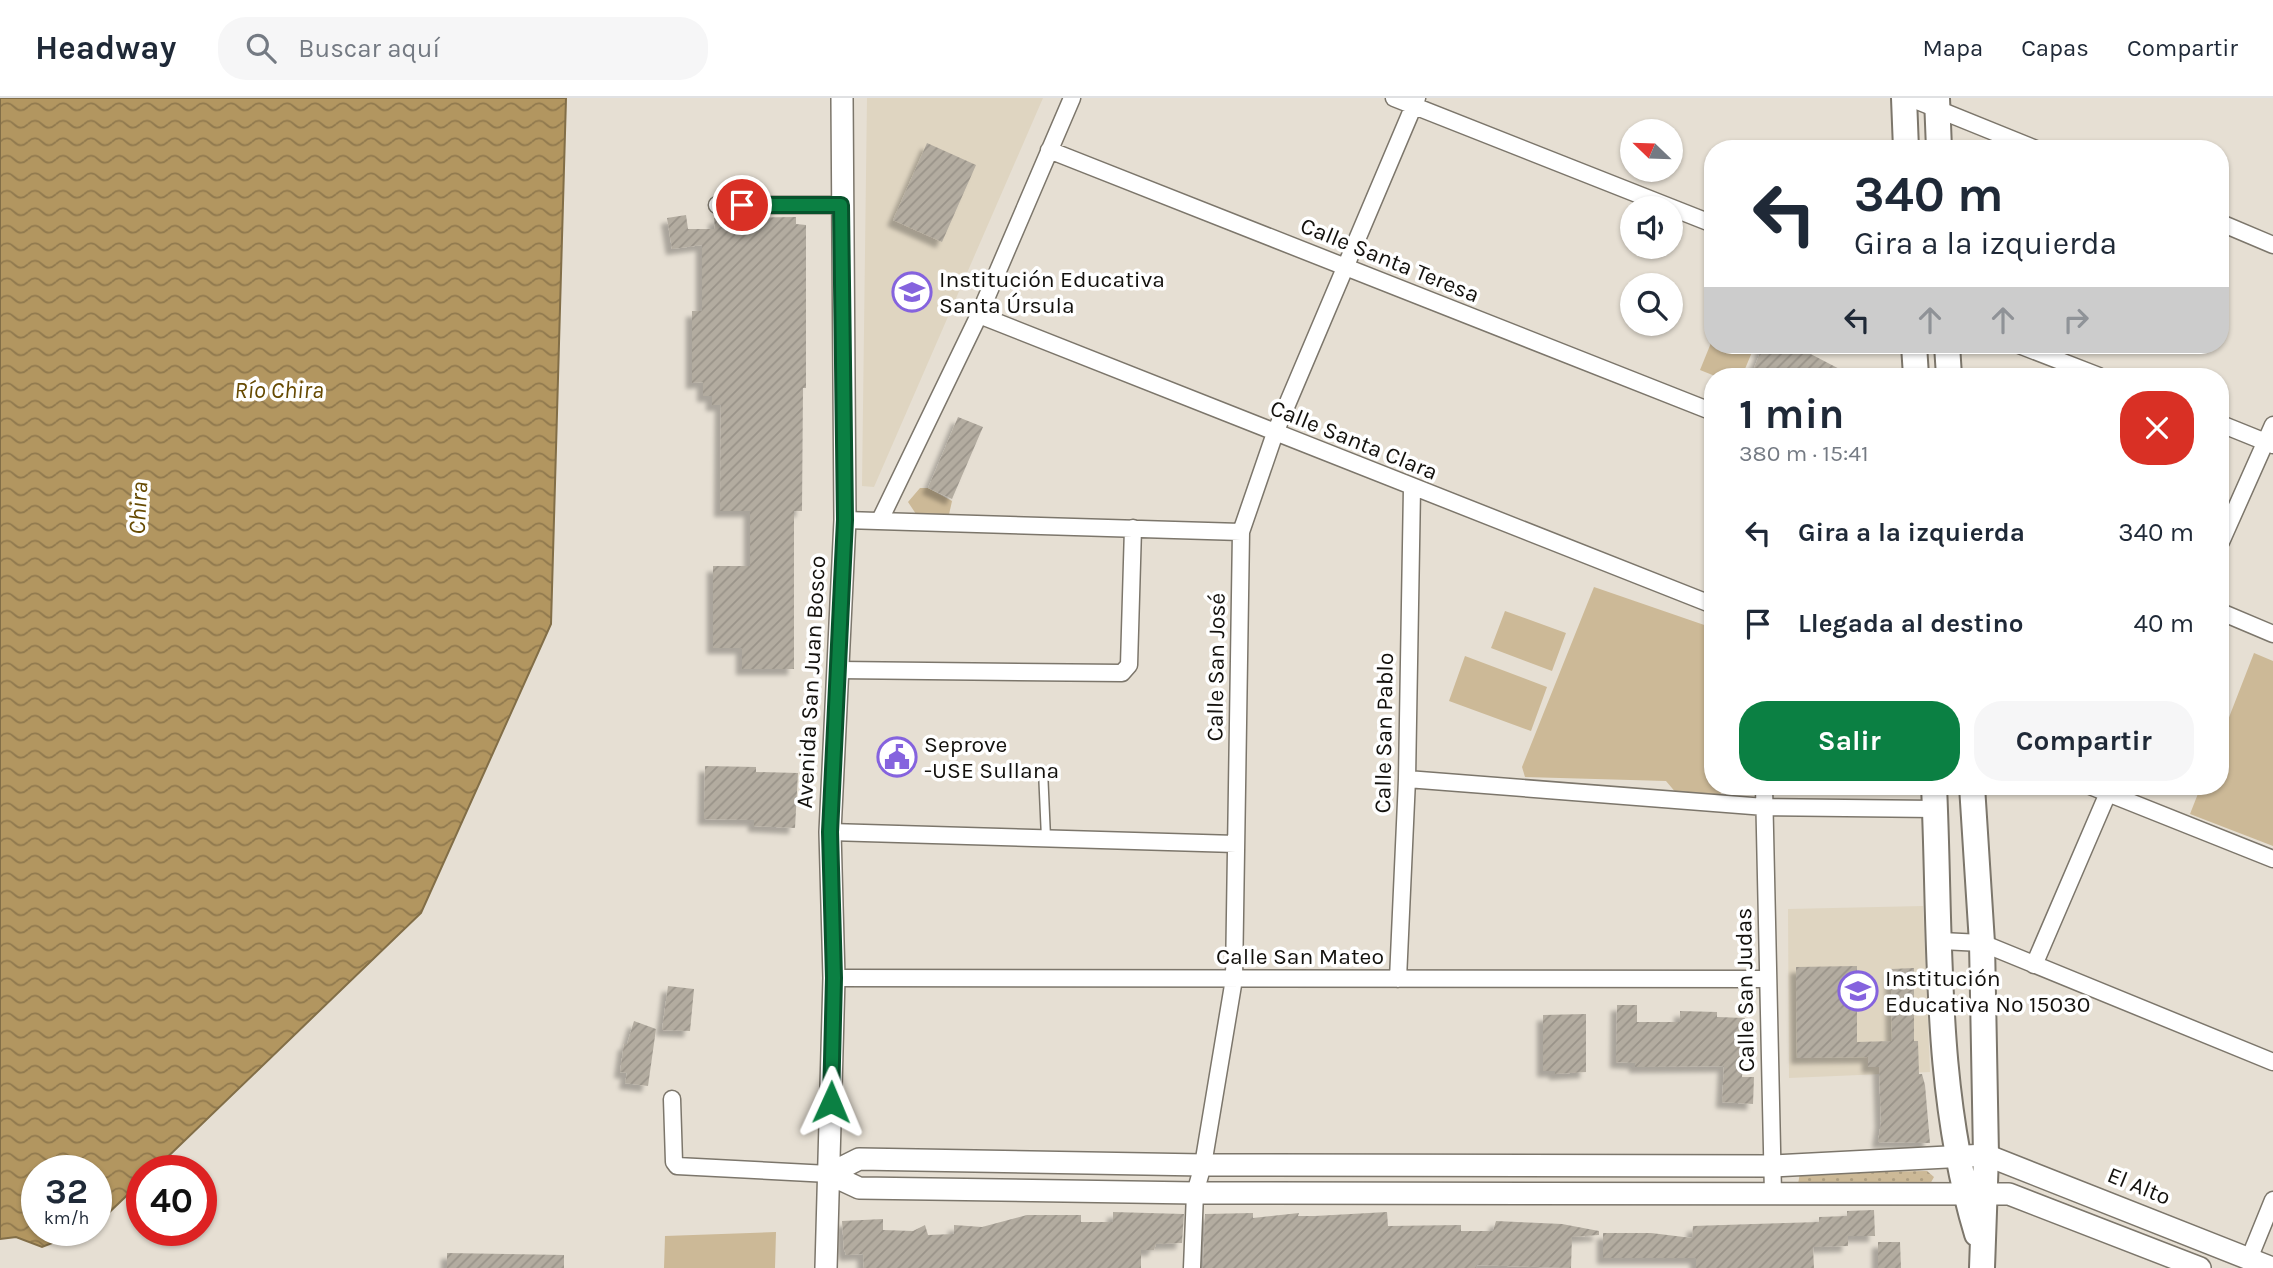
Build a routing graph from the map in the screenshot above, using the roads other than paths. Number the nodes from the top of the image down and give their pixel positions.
1 (842, 98) edge
2 (1072, 98) edge
3 (1394, 98) edge
4 (1904, 98) edge
5 (1910, 98) edge
6 (1416, 102) edge
7 (1937, 103) edge
8 (1906, 140) edge
9 (1939, 140) edge
10 (2017, 140) edge
11 (1049, 150) junction
12 (717, 205) dead end
13 (841, 205) junction
14 (1704, 220) edge
15 (2229, 226) edge
16 (2273, 244) edge
17 (1346, 267) junction
18 (979, 315) junction
19 (2042, 354) edge
20 (2078, 368) edge
21 (1704, 408) edge
22 (2273, 425) edge
23 (2229, 427) edge
24 (1275, 433) junction
25 (2270, 444) edge
26 (1412, 488) junction
27 (845, 520) junction
28 (880, 520) junction
29 (2229, 526) edge
30 (1133, 528) junction
31 (1241, 532) junction
32 (1704, 602) edge
33 (2229, 615) edge
34 (2273, 634) edge
35 (838, 670) junction
36 (1043, 770) dead end
37 (1406, 779) junction
38 (1764, 795) edge
39 (1973, 795) edge
40 (2107, 795) edge
41 (2124, 795) edge
42 (1935, 797) edge
43 (1765, 807) junction
44 (830, 832) junction
45 (1046, 838) junction
46 (1236, 844) junction
47 (2273, 859) edge
48 (1941, 940) junction
49 (1982, 943) junction
50 (2034, 965) junction
51 (834, 978) junction
52 (1234, 979) junction
53 (1398, 979) junction
54 (1767, 979) junction
55 (2273, 1062) edge
56 (672, 1099) dead end
57 (1986, 1154) junction
58 (1956, 1156) junction
59 (1203, 1165) junction
60 (1772, 1166) junction
61 (829, 1174) junction
62 (1195, 1193) junction
63 (1975, 1193) junction
64 (1773, 1194) junction
65 (2273, 1200) edge
66 (1981, 1258) edge
67 (2249, 1259) junction
68 (826, 1268) edge
69 (1192, 1268) edge
70 (2200, 1268) edge
71 (2272, 1268) edge

1 - 13 street, Avenida San Juan Bosco
2 - 11 street
3 - 6 street
4 - 8 main road
5 - 7 street
6 - 14 street
6 - 17 street, Calle San José
7 - 9 main road
7 - 10 street
11 - 17 street, Calle Santa Teresa
11 - 18 street
12 - 13 street
13 - 27 street, Avenida San Juan Bosco
15 - 16 street
17 - 21 street, Calle Santa Teresa
17 - 24 street, Calle San José
18 - 24 street, Calle Santa Clara
18 - 28 street
19 - 20 street
22 - 25 street
23 - 25 street
24 - 26 street, Calle Santa Clara
24 - 31 street, Calle San José
25 - 29 street
26 - 32 street, Calle Santa Clara
26 - 37 street, Calle San Pablo
27 - 28 street
27 - 35 street, Avenida San Juan Bosco
28 - 30 street
30 - 31 street
30 - 35 street
31 - 46 street, Calle San José
33 - 34 street
35 - 44 street, Avenida San Juan Bosco
36 - 45 lane
37 - 43 street
37 - 53 street, Calle San Pablo
38 - 43 street, Calle San Judas
39 - 49 main road
40 - 50 street
41 - 47 street
42 - 43 street
42 - 48 main road
43 - 54 street, Calle San Judas
44 - 45 street
44 - 51 street, Avenida San Juan Bosco
45 - 46 street
46 - 52 street, Calle San José
48 - 49 street
48 - 58 main road
49 - 50 street
49 - 57 main road
50 - 55 street
51 - 52 street, Calle San Mateo
51 - 61 street, Avenida San Juan Bosco
52 - 53 street, Calle San Mateo
52 - 59 street, Calle San José
53 - 54 street, Calle San Mateo
54 - 60 street, Calle San Judas
56 - 61 street
57 - 58 street
57 - 63 main road
57 - 67 street, El Alto
58 - 60 street
58 - 63 main road
59 - 60 street
59 - 61 street
59 - 62 street, Calle San José
60 - 64 street, Calle San Judas
61 - 62 street
61 - 68 street, Avenida San Juan Bosco
62 - 64 street
62 - 69 street, Calle San José
63 - 64 street
63 - 66 main road
63 - 70 street
65 - 67 street
67 - 71 street, El Alto

